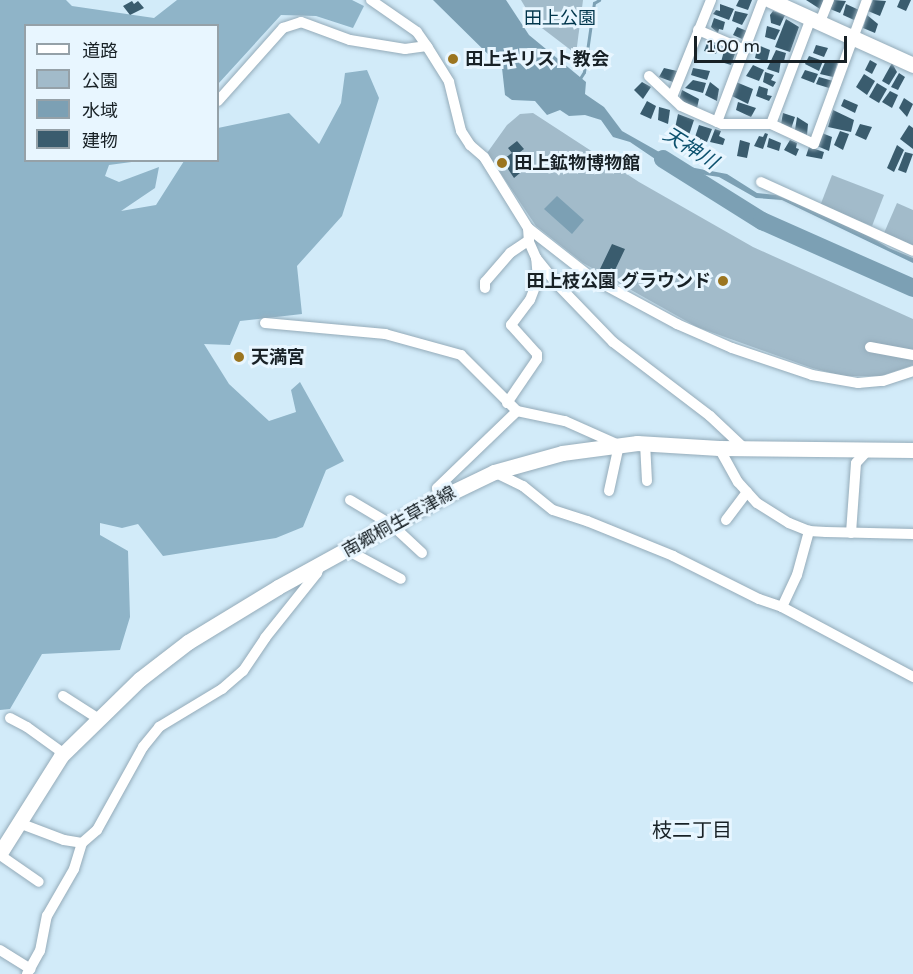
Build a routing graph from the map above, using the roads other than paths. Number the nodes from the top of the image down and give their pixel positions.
1 (371, 0) edge
2 (711, 0) edge
3 (764, 0) edge
4 (770, 0) edge
5 (829, 0) edge
6 (867, 0) edge
7 (816, 20) junction
8 (698, 30) junction
9 (854, 37) junction
10 (427, 46) junction
11 (744, 50) junction
12 (913, 65) edge
13 (649, 76) dead end
14 (672, 97) junction
15 (219, 100) edge
16 (717, 122) junction
17 (771, 124) junction
18 (761, 182) dead end
19 (528, 228) junction
20 (529, 240) junction
21 (913, 251) edge
22 (536, 258) junction
23 (485, 288) dead end
24 (265, 323) dead end
25 (870, 347) dead end
26 (913, 355) edge
27 (913, 371) edge
28 (507, 403) junction
29 (517, 411) junction
30 (645, 443) junction
31 (619, 445) junction
32 (719, 448) junction
33 (744, 448) junction
34 (869, 449) junction
35 (913, 450) edge
36 (494, 472) junction
37 (647, 481) dead end
38 (609, 490) dead end
39 (747, 492) junction
40 (439, 498) junction
41 (350, 500) dead end
42 (726, 520) dead end
43 (392, 525) junction
44 (809, 531) junction
45 (851, 532) junction
46 (913, 534) edge
47 (347, 550) junction
48 (423, 553) dead end
49 (320, 565) junction
50 (401, 579) dead end
51 (782, 607) junction
52 (913, 677) edge
53 (63, 696) dead end
54 (9, 718) dead end
55 (99, 718) junction
56 (63, 753) junction
57 (19, 823) junction
58 (82, 843) junction
59 (0, 854) edge
60 (39, 882) dead end
61 (0, 950) edge
62 (29, 972) edge

1 - 10 street
2 - 8 street
3 - 11 street
4 - 7 main road
5 - 7 street
6 - 9 street
7 - 9 main road
7 - 17 street
8 - 11 street
8 - 14 street
9 - 12 main road
9 - 17 street
10 - 15 street
10 - 19 street
11 - 16 street
13 - 14 street
14 - 16 street
16 - 17 street
18 - 21 street
19 - 20 street
19 - 27 street
20 - 22 street
20 - 23 street
22 - 28 street
22 - 33 street
24 - 28 street
25 - 26 street
28 - 29 street
29 - 31 street
29 - 40 street
30 - 31 main road, 南郷桐生草津線
30 - 32 main road, 南郷桐生草津線
30 - 37 street
31 - 36 main road, 南郷桐生草津線
31 - 38 street
32 - 33 main road, 南郷桐生草津線
32 - 39 street
33 - 34 main road, 南郷桐生草津線
34 - 35 main road, 南郷桐生草津線
34 - 45 street
36 - 40 main road, 南郷桐生草津線
36 - 51 street
39 - 42 street
39 - 44 street
40 - 43 main road, 南郷桐生草津線
41 - 43 street
43 - 47 main road, 南郷桐生草津線
43 - 48 street
44 - 45 street
44 - 51 street
45 - 46 street
47 - 49 main road, 南郷桐生草津線
47 - 50 street
49 - 55 main road, 南郷桐生草津線
49 - 58 street
51 - 52 street
53 - 55 street
54 - 56 street
55 - 56 main road, 南郷桐生草津線
56 - 57 main road, 南郷桐生草津線
57 - 58 street
57 - 59 main road, 南郷桐生草津線
58 - 62 street
59 - 60 street
61 - 62 street

